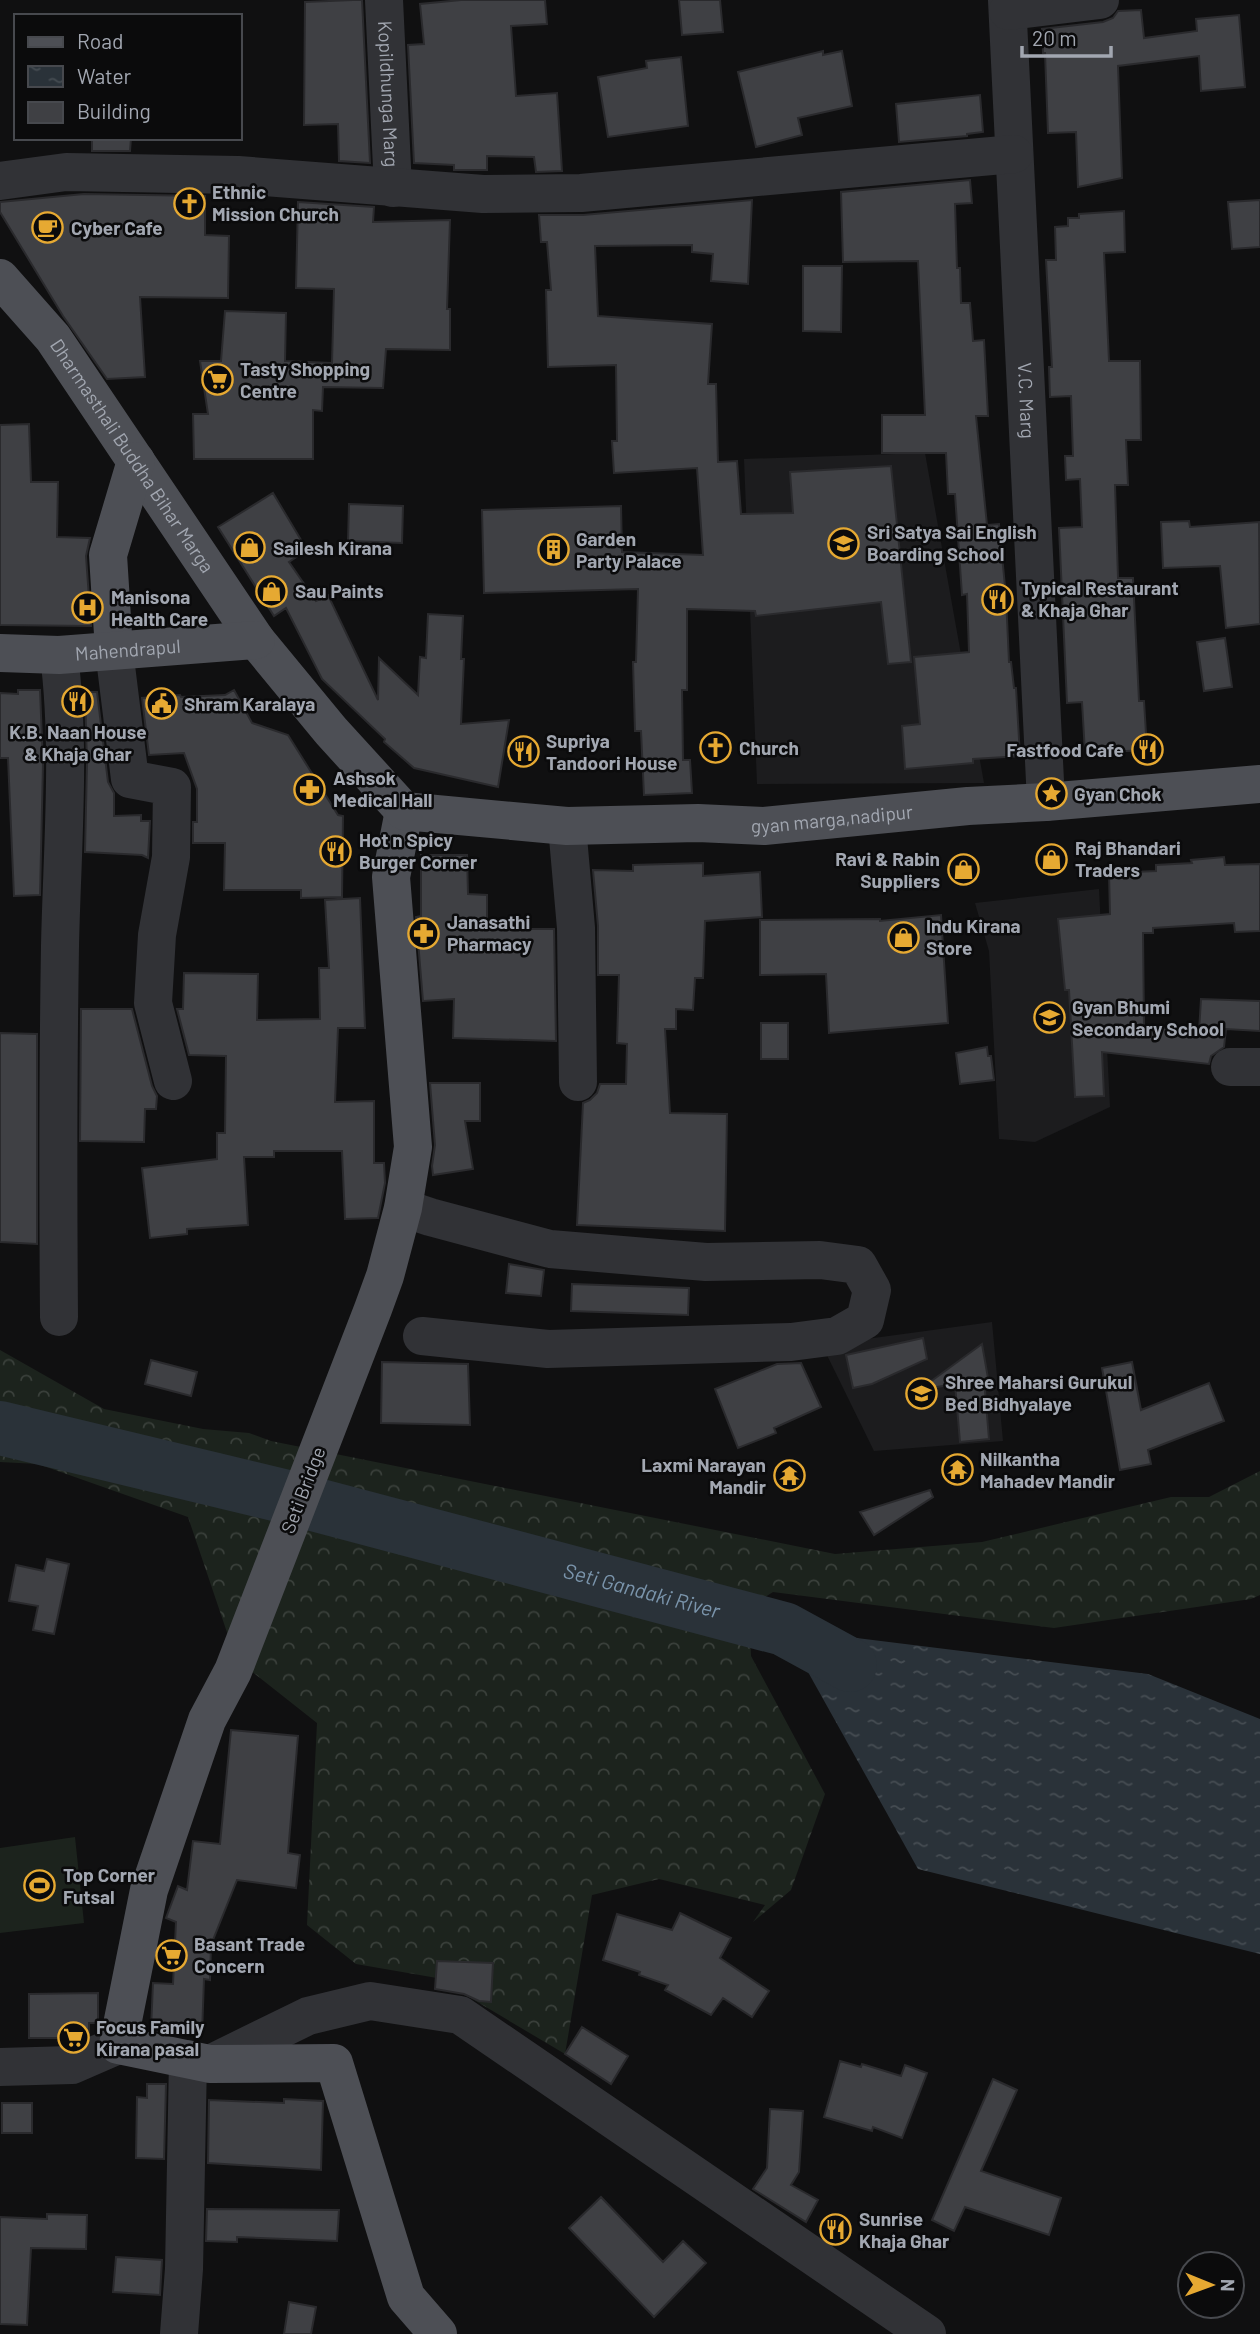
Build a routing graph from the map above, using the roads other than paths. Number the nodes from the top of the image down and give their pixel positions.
1 (384, 0) edge
2 (1100, 0) edge
3 (1007, 6) edge
4 (1014, 154) junction
5 (0, 181) edge
6 (393, 188) junction
7 (0, 278) edge
8 (136, 461) junction
9 (256, 640) junction
10 (114, 650) junction
11 (0, 653) edge
12 (59, 655) junction
13 (1260, 784) edge
14 (1046, 802) junction
15 (404, 811) junction
16 (567, 826) junction
17 (173, 1081) dead end
18 (578, 1082) dead end
19 (403, 1208) junction
20 (59, 1317) dead end
21 (422, 1336) dead end
22 (118, 2045) junction
23 (199, 2062) junction
24 (0, 2067) edge
25 (179, 2334) edge
26 (438, 2334) edge
27 (928, 2334) edge

1 - 6 street, Kopildhunga Marg
2 - 3 street
3 - 4 street, V.C. Marg
4 - 6 street
4 - 14 street, V.C. Marg
5 - 6 street
7 - 8 main road, Dharmasthali Buddha Bihar Marga
8 - 9 main road, Dharmasthali Buddha Bihar Marga
8 - 10 main road
9 - 10 main road, Mahendrapul
9 - 15 main road, Dharmasthali Buddha Bihar Marga
10 - 12 main road, Mahendrapul
10 - 17 street
11 - 12 main road, Mahendrapul
12 - 20 street
13 - 14 main road, gyan marga,nadipur
14 - 16 main road, gyan marga,nadipur
15 - 16 main road, gyan marga,nadipur
15 - 19 main road, Seti Bridge
16 - 18 street
19 - 21 street
19 - 22 main road, Seti Bridge
22 - 23 main road
22 - 24 street
23 - 25 street
23 - 26 main road
23 - 27 street

